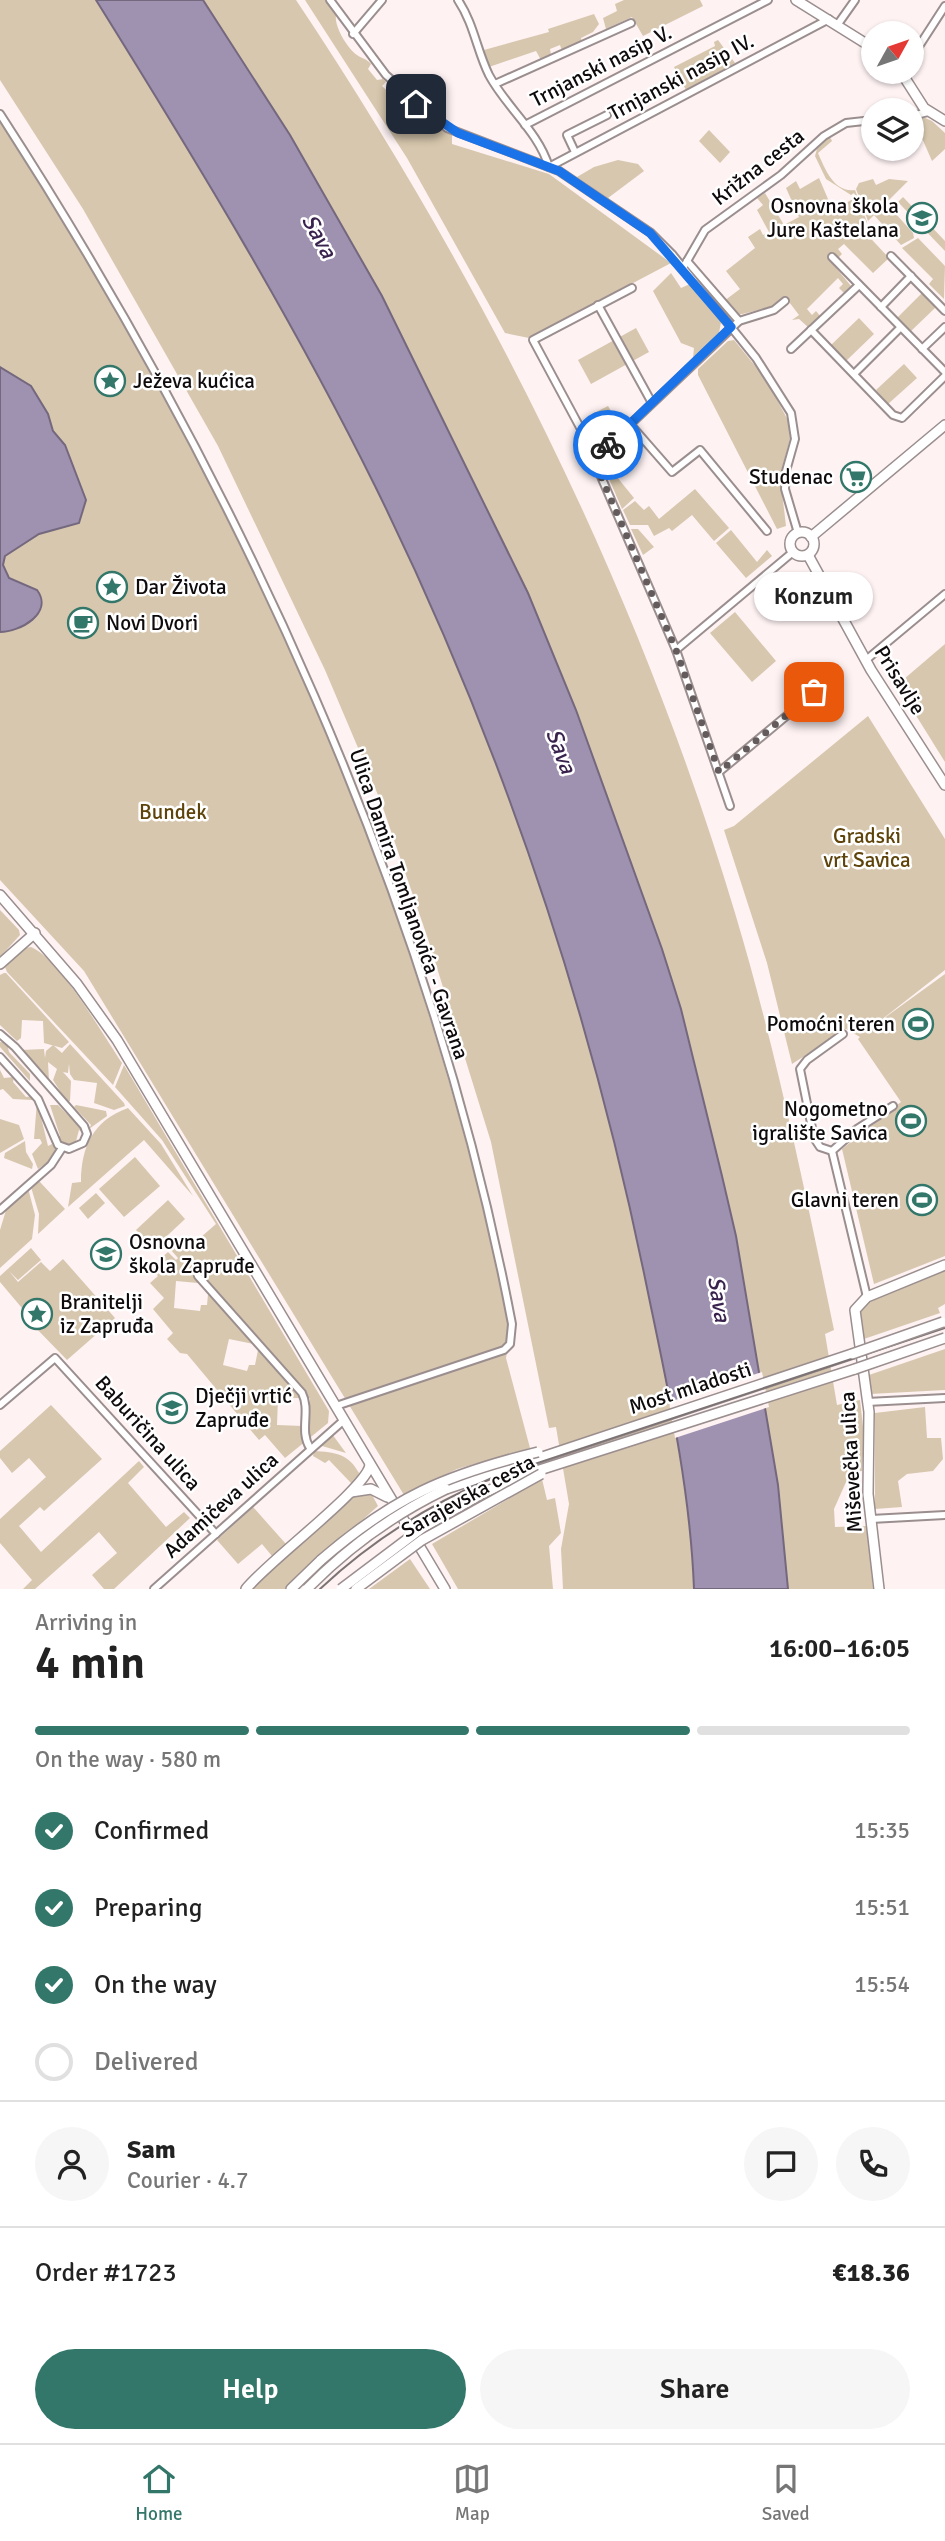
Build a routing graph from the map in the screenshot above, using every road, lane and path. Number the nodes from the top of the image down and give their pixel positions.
1 (330, 0) edge
2 (382, 0) edge
3 (458, 0) edge
4 (768, 0) edge
5 (796, 0) edge
6 (856, 0) edge
7 (945, 6) edge
8 (834, 21) junction
9 (631, 23) dead end
10 (353, 34) junction
11 (924, 38) edge
12 (861, 40) edge
13 (495, 84) junction
14 (910, 84) edge
15 (928, 112) junction
16 (924, 113) edge
17 (0, 114) edge
18 (607, 115) dead end
19 (861, 121) edge
20 (945, 121) edge
21 (525, 125) junction
22 (575, 152) junction
23 (549, 167) junction
24 (891, 256) dead end
25 (832, 257) dead end
26 (685, 265) junction
27 (911, 276) junction
28 (859, 285) junction
29 (632, 288) dead end
30 (785, 301) dead end
31 (598, 305) junction
32 (880, 307) junction
33 (945, 311) edge
34 (738, 321) junction
35 (731, 327) junction
36 (945, 327) edge
37 (900, 328) junction
38 (811, 330) junction
39 (792, 349) dead end
40 (922, 349) junction
41 (944, 371) edge
42 (854, 374) junction
43 (652, 403) junction
44 (630, 424) junction
45 (945, 425) edge
46 (590, 446) dead end
47 (767, 531) dead end
48 (798, 533) junction
49 (811, 537) junction
50 (793, 552) junction
51 (808, 555) junction
52 (945, 594) edge
53 (676, 650) junction
54 (866, 660) junction
55 (826, 683) dead end
56 (719, 772) junction
57 (945, 785) edge
58 (730, 806) dead end
59 (0, 895) edge
60 (35, 933) junction
61 (0, 964) edge
62 (0, 1034) edge
63 (843, 1034) dead end
64 (0, 1057) edge
65 (893, 1106) dead end
66 (62, 1147) junction
67 (832, 1151) junction
68 (0, 1210) edge
69 (945, 1265) edge
70 (198, 1276) dead end
71 (867, 1297) junction
72 (944, 1321) edge
73 (945, 1338) edge
74 (945, 1398) edge
75 (867, 1402) junction
76 (0, 1405) edge
77 (336, 1406) junction
78 (344, 1420) junction
79 (310, 1448) junction
80 (559, 1449) joint
81 (538, 1454) junction
82 (562, 1464) joint
83 (370, 1465) junction
84 (540, 1472) junction
85 (349, 1492) junction
86 (391, 1500) junction
87 (945, 1515) edge
88 (871, 1519) junction
89 (216, 1534) junction
90 (438, 1584) edge
91 (155, 1589) edge
92 (246, 1589) edge
93 (291, 1589) edge
94 (307, 1589) edge
95 (341, 1589) edge
96 (356, 1589) edge
97 (445, 1589) edge
98 (878, 1589) edge

1 - 10 street
2 - 10 street
3 - 13 street
4 - 21 street, Trnjanski nasip V.
5 - 8 main road
6 - 8 street
7 - 11 street
8 - 12 main road
8 - 22 street, Trnjanski nasip IV.
9 - 13 street
10 - 23 street
13 - 21 street
14 - 15 main road
15 - 16 street
15 - 20 main road
17 - 77 street, Ulica Damira Tomljanovića - Gavrana
18 - 22 street
19 - 26 street, Križna cesta
21 - 23 street
22 - 23 street, Trnjanski nasip IV.
23 - 26 street
24 - 27 street
25 - 28 street
26 - 34 street
26 - 35 street
27 - 32 street
27 - 33 street
28 - 32 street
28 - 38 street
29 - 31 street
30 - 34 street
31 - 43 street
31 - 46 street
32 - 37 street
34 - 35 street
35 - 43 street
35 - 48 street
36 - 40 street
37 - 40 street
37 - 42 street
38 - 39 street
38 - 42 street
40 - 41 street
41 - 42 street
43 - 44 street
44 - 47 street
44 - 53 street
45 - 49 main road
48 - 49 main road
48 - 50 main road
49 - 51 main road
50 - 51 main road
50 - 53 street
51 - 54 main road, Prisavlje
52 - 54 street
53 - 56 street
54 - 57 main road, Prisavlje
55 - 56 street
56 - 58 street
59 - 60 main road
60 - 61 main road
60 - 77 main road
62 - 66 street
63 - 67 street
64 - 66 street
65 - 67 street
66 - 68 street
67 - 71 street
69 - 71 main road
70 - 79 street
71 - 75 main road, Miševečka ulica
72 - 80 main road, Most mladosti, bridge
73 - 82 main road, Most mladosti, bridge
74 - 75 street
75 - 88 main road, Miševečka ulica
76 - 89 street, Baburičina ulica
77 - 78 main road
78 - 79 street, Adamičeva ulica
78 - 83 main road
79 - 89 street, Adamičeva ulica
80 - 81 main road, Sarajevska cesta
81 - 93 main road, Sarajevska cesta, bridge
81 - 94 main road, Sarajevska cesta, bridge
82 - 84 main road, Sarajevska cesta
83 - 85 main road
83 - 86 main road
84 - 95 main road, Sarajevska cesta, bridge
84 - 96 main road, Sarajevska cesta, bridge
85 - 86 main road
85 - 92 main road
86 - 90 main road
87 - 88 street
88 - 98 main road, Miševečka ulica
89 - 91 street, Adamičeva ulica
90 - 97 main road

